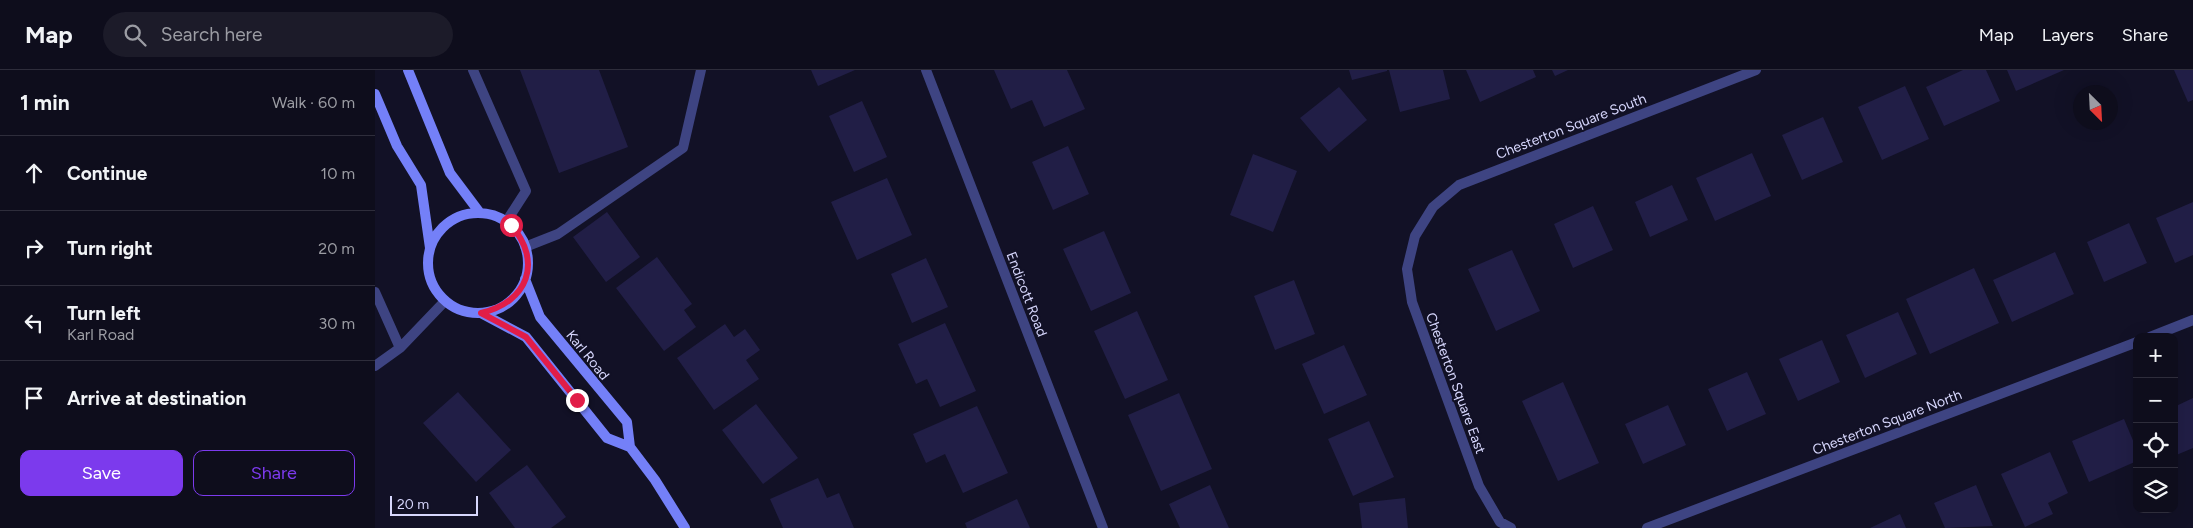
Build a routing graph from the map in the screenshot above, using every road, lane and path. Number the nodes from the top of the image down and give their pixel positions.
1 (408, 70) edge
2 (473, 70) edge
3 (701, 70) edge
4 (926, 70) edge
5 (1756, 70) edge
6 (375, 94) edge
7 (480, 213) junction
8 (506, 222) junction
9 (1415, 236) joint
10 (525, 247) junction
11 (430, 248) junction
12 (525, 279) junction
13 (375, 292) edge
14 (445, 300) junction
15 (481, 313) junction
16 (2193, 320) edge
17 (2160, 333) edge
18 (2133, 344) edge
19 (399, 348) junction
20 (375, 366) edge
21 (630, 447) junction
22 (685, 528) edge
23 (1103, 528) edge
24 (1511, 528) edge
25 (1647, 528) edge

1 - 7 street
2 - 8 street
3 - 10 street
4 - 23 street, Endicott Road
5 - 9 street, Chesterton Square South
6 - 11 street
7 - 8 street
7 - 11 street
8 - 10 street
9 - 24 street, Chesterton Square East
10 - 12 street
11 - 14 street
12 - 15 street
12 - 21 street, Karl Road
13 - 19 street
14 - 15 street
14 - 19 street
15 - 21 street
16 - 17 street
18 - 25 street, Chesterton Square North
19 - 20 street
21 - 22 street

